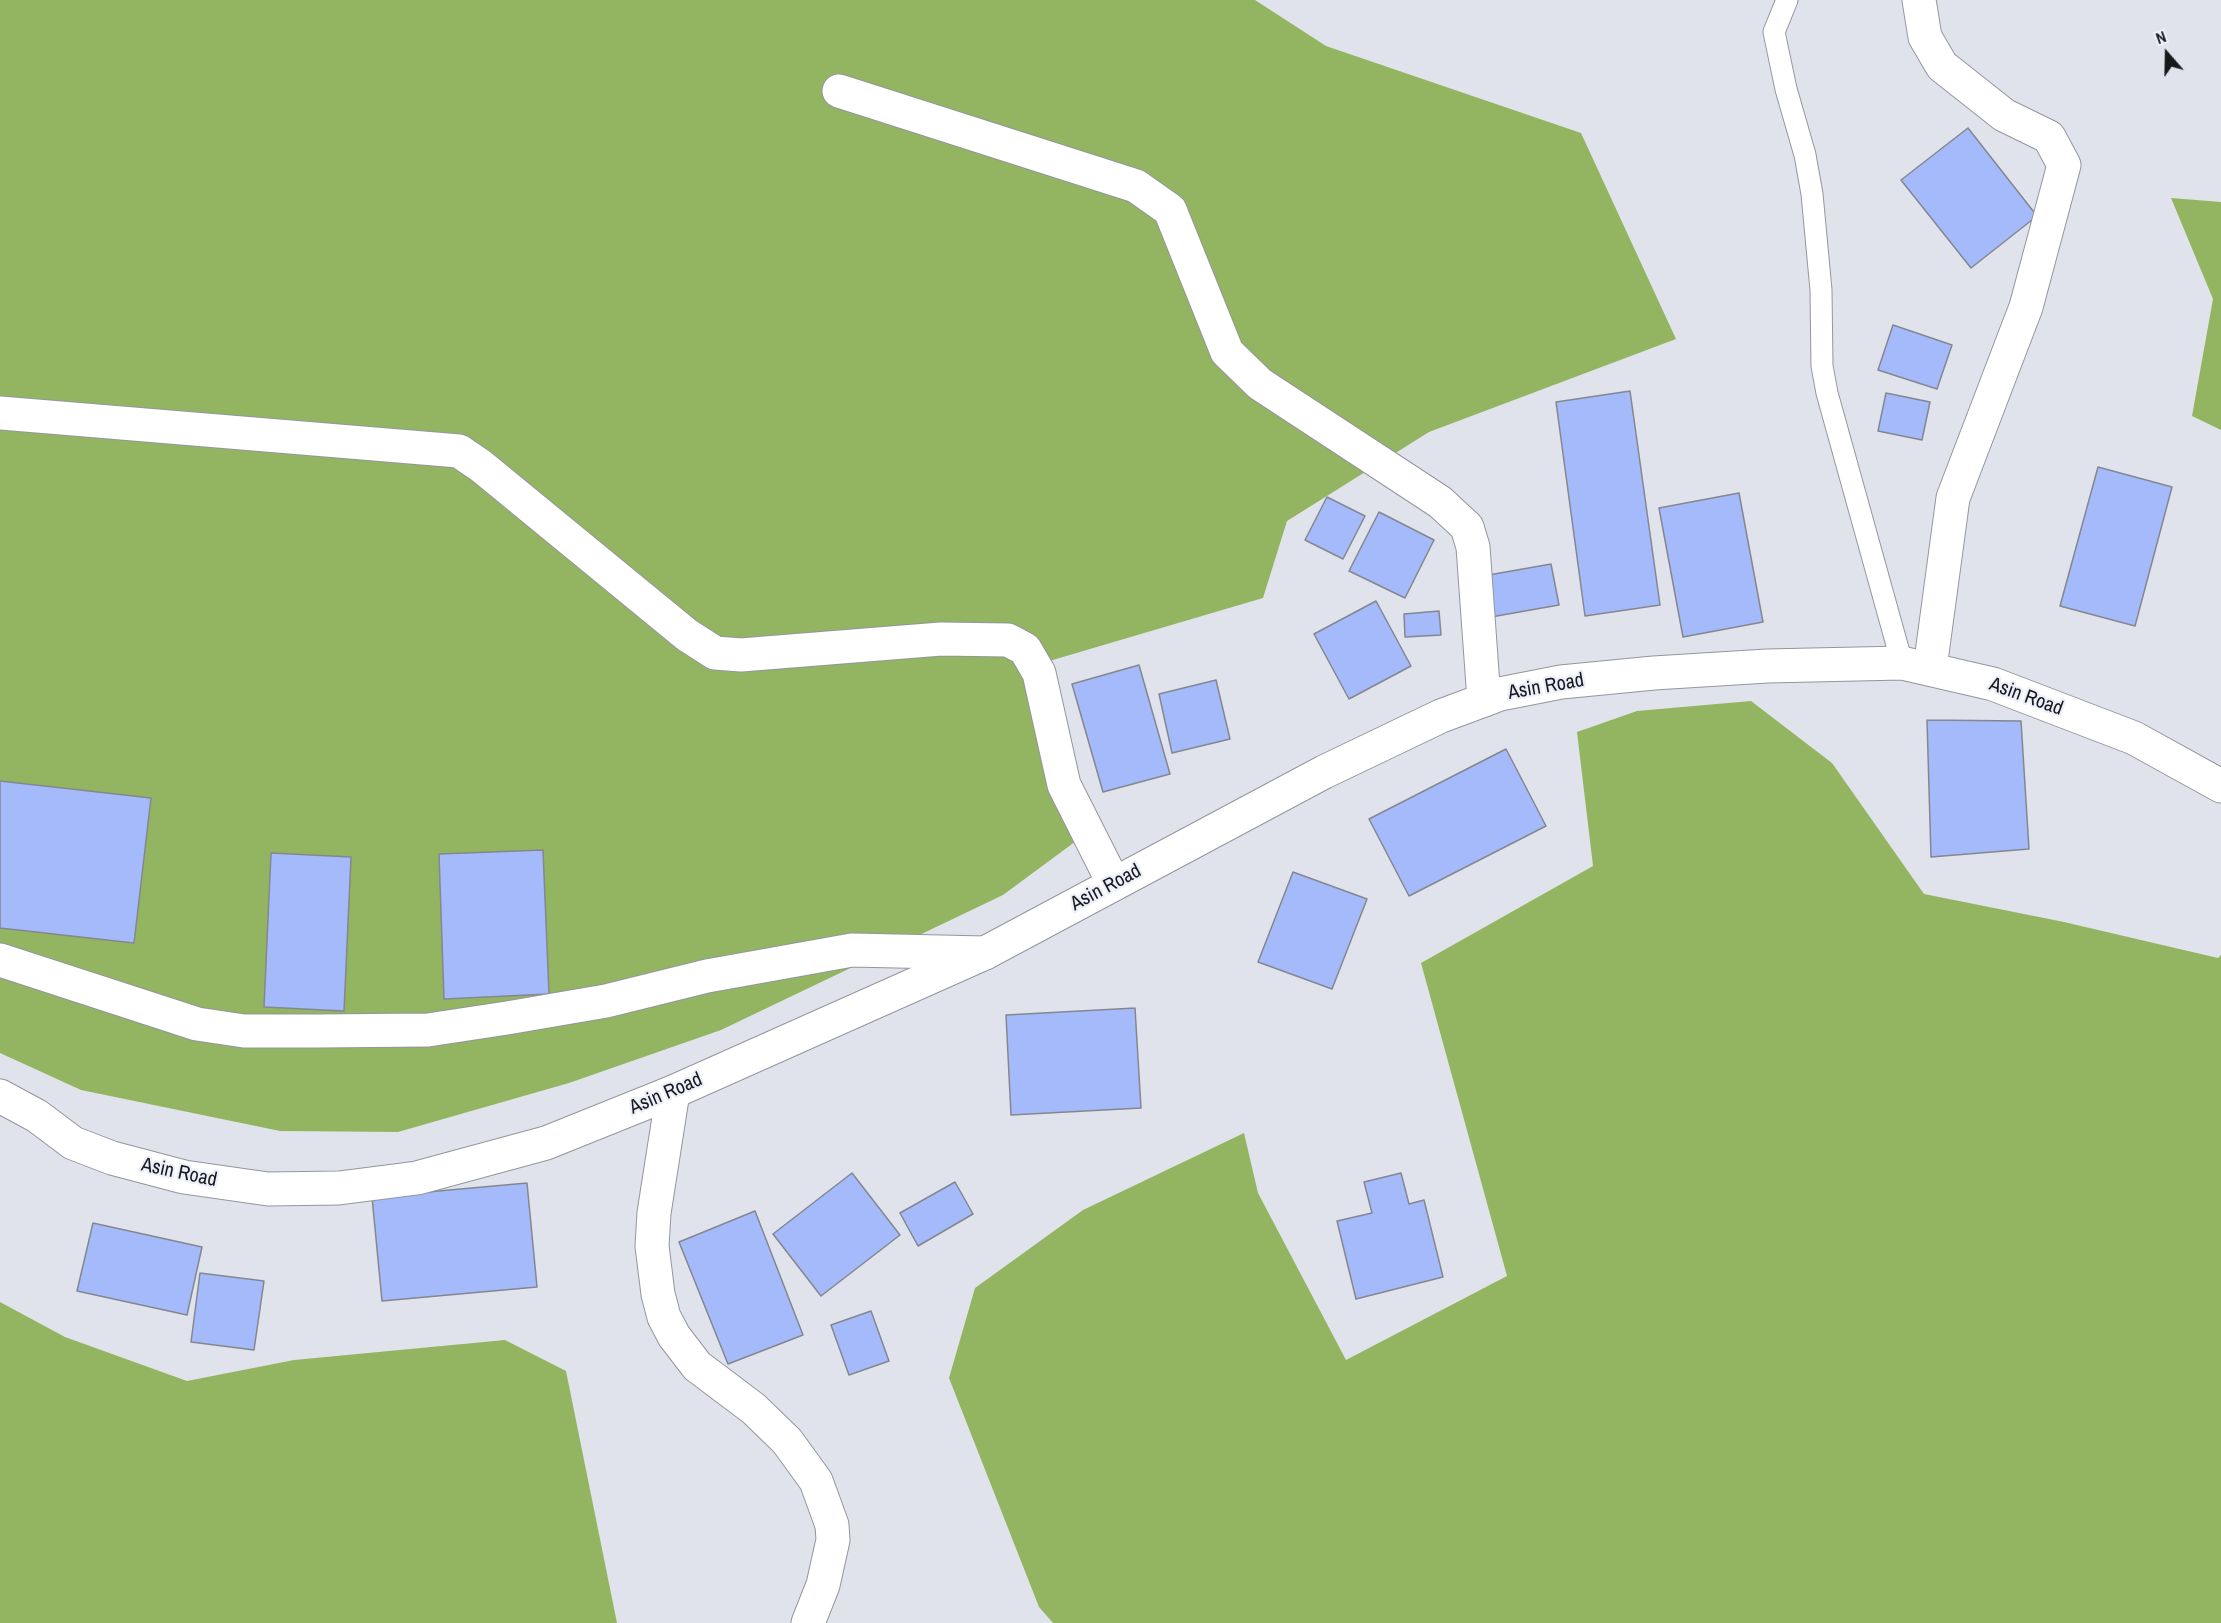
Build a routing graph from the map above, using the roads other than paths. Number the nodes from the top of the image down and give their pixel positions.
1 (1787, 0) edge
2 (1919, 0) edge
3 (839, 91) dead end
4 (0, 413) edge
5 (1916, 665) junction
6 (1484, 700) junction
7 (2221, 786) edge
8 (1114, 884) junction
9 (985, 954) junction
10 (0, 960) edge
11 (673, 1092) junction
12 (0, 1096) edge
13 (808, 1623) edge

1 - 5 lane
2 - 5 street
3 - 6 street
4 - 8 street
5 - 6 street, Asin Road
5 - 7 street, Asin Road
6 - 8 street, Asin Road
8 - 9 street, Asin Road
9 - 10 street
9 - 11 street, Asin Road
11 - 12 street, Asin Road
11 - 13 street

